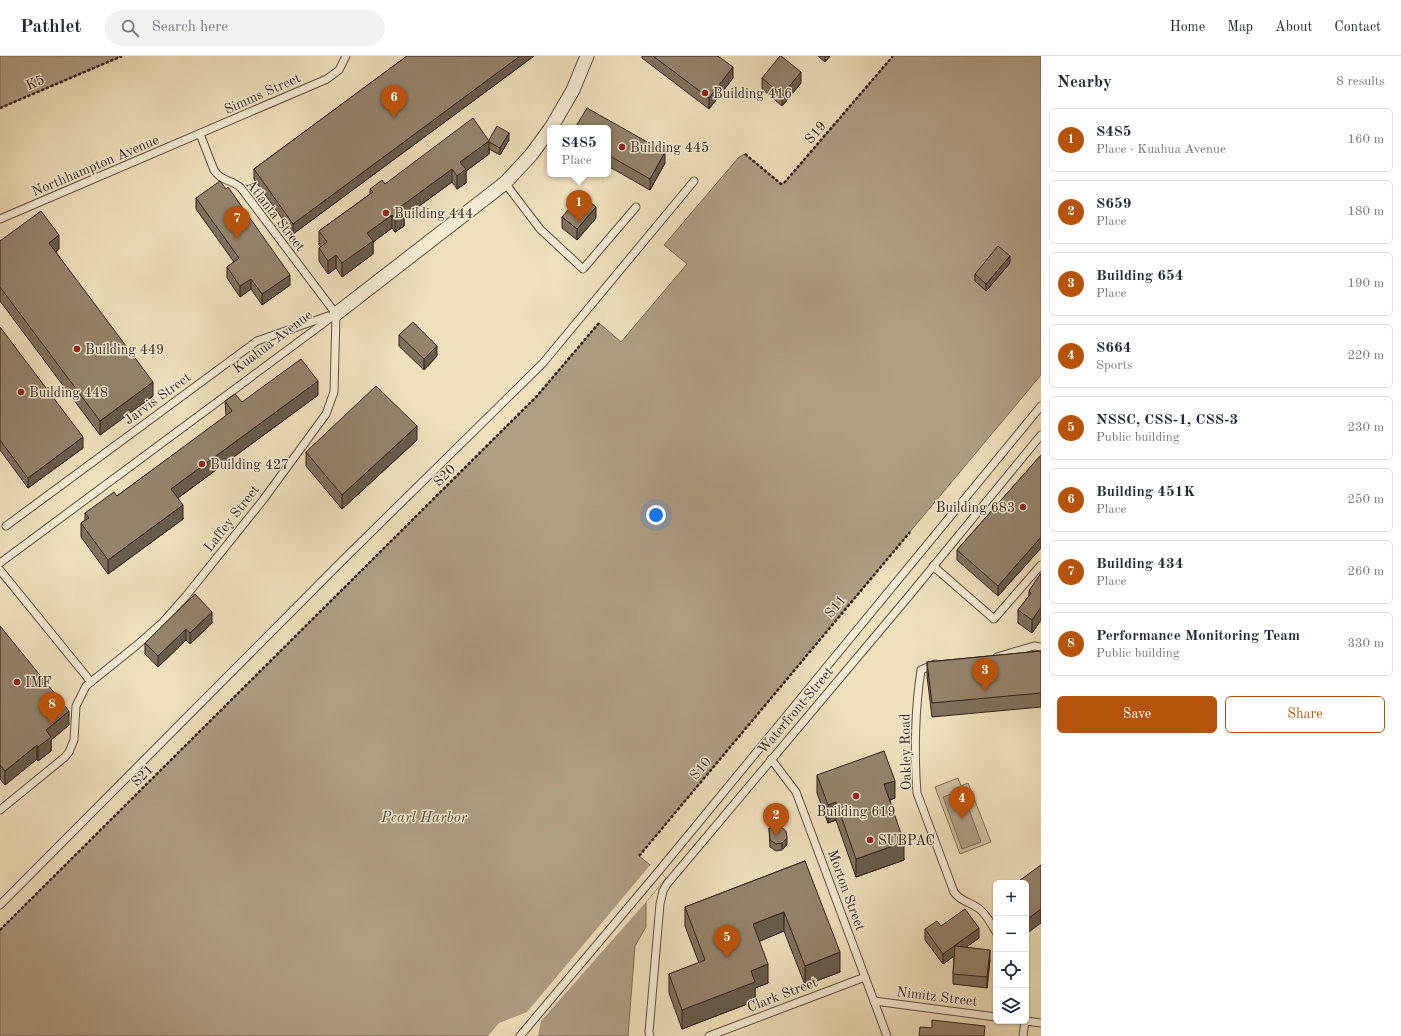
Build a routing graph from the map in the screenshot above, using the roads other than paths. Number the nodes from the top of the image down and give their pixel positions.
1 (346, 56) edge
2 (587, 56) edge
3 (552, 125) edge
4 (547, 133) edge
5 (200, 134) junction
6 (694, 181) dead end
7 (505, 183) junction
8 (636, 207) dead end
9 (0, 219) edge
10 (336, 314) junction
11 (1041, 406) edge
12 (1041, 435) edge
13 (6, 526) dead end
14 (0, 563) edge
15 (1041, 565) edge
16 (933, 566) junction
17 (0, 570) edge
18 (1041, 647) edge
19 (991, 657) edge
20 (941, 663) edge
21 (91, 682) junction
22 (771, 759) junction
23 (0, 810) edge
24 (0, 905) edge
25 (993, 928) edge
26 (865, 977) junction
27 (874, 1001) junction
28 (993, 1017) edge
29 (1029, 1021) edge
30 (1041, 1022) edge
31 (1025, 1024) edge
32 (520, 1036) edge
33 (650, 1036) edge
34 (709, 1036) edge
35 (886, 1036) edge
36 (1023, 1036) edge

1 - 5 lane, Simms Street
2 - 3 street, Kuahua Avenue
4 - 7 street, Kuahua Avenue
5 - 9 lane, Northhampton Avenue
5 - 10 lane, Atlanta Street
6 - 24 lane
7 - 8 lane
7 - 10 street, Kuahua Avenue
10 - 13 lane, Jarvis Street
10 - 14 lane, Kuahua Avenue
10 - 21 lane, Laffey Street
11 - 32 lane
12 - 16 lane, Waterfront Street
15 - 16 lane
16 - 22 lane, Waterfront Street
17 - 21 lane
18 - 19 lane
20 - 25 lane, Oakley Road
21 - 23 lane, Laffey Street
22 - 26 lane, Morton Street
22 - 33 lane, Waterfront Street
26 - 27 lane, Morton Street
26 - 34 lane, Clark Street
27 - 28 lane, Nimitz Street
27 - 35 lane, Morton Street
29 - 30 lane
31 - 36 lane

